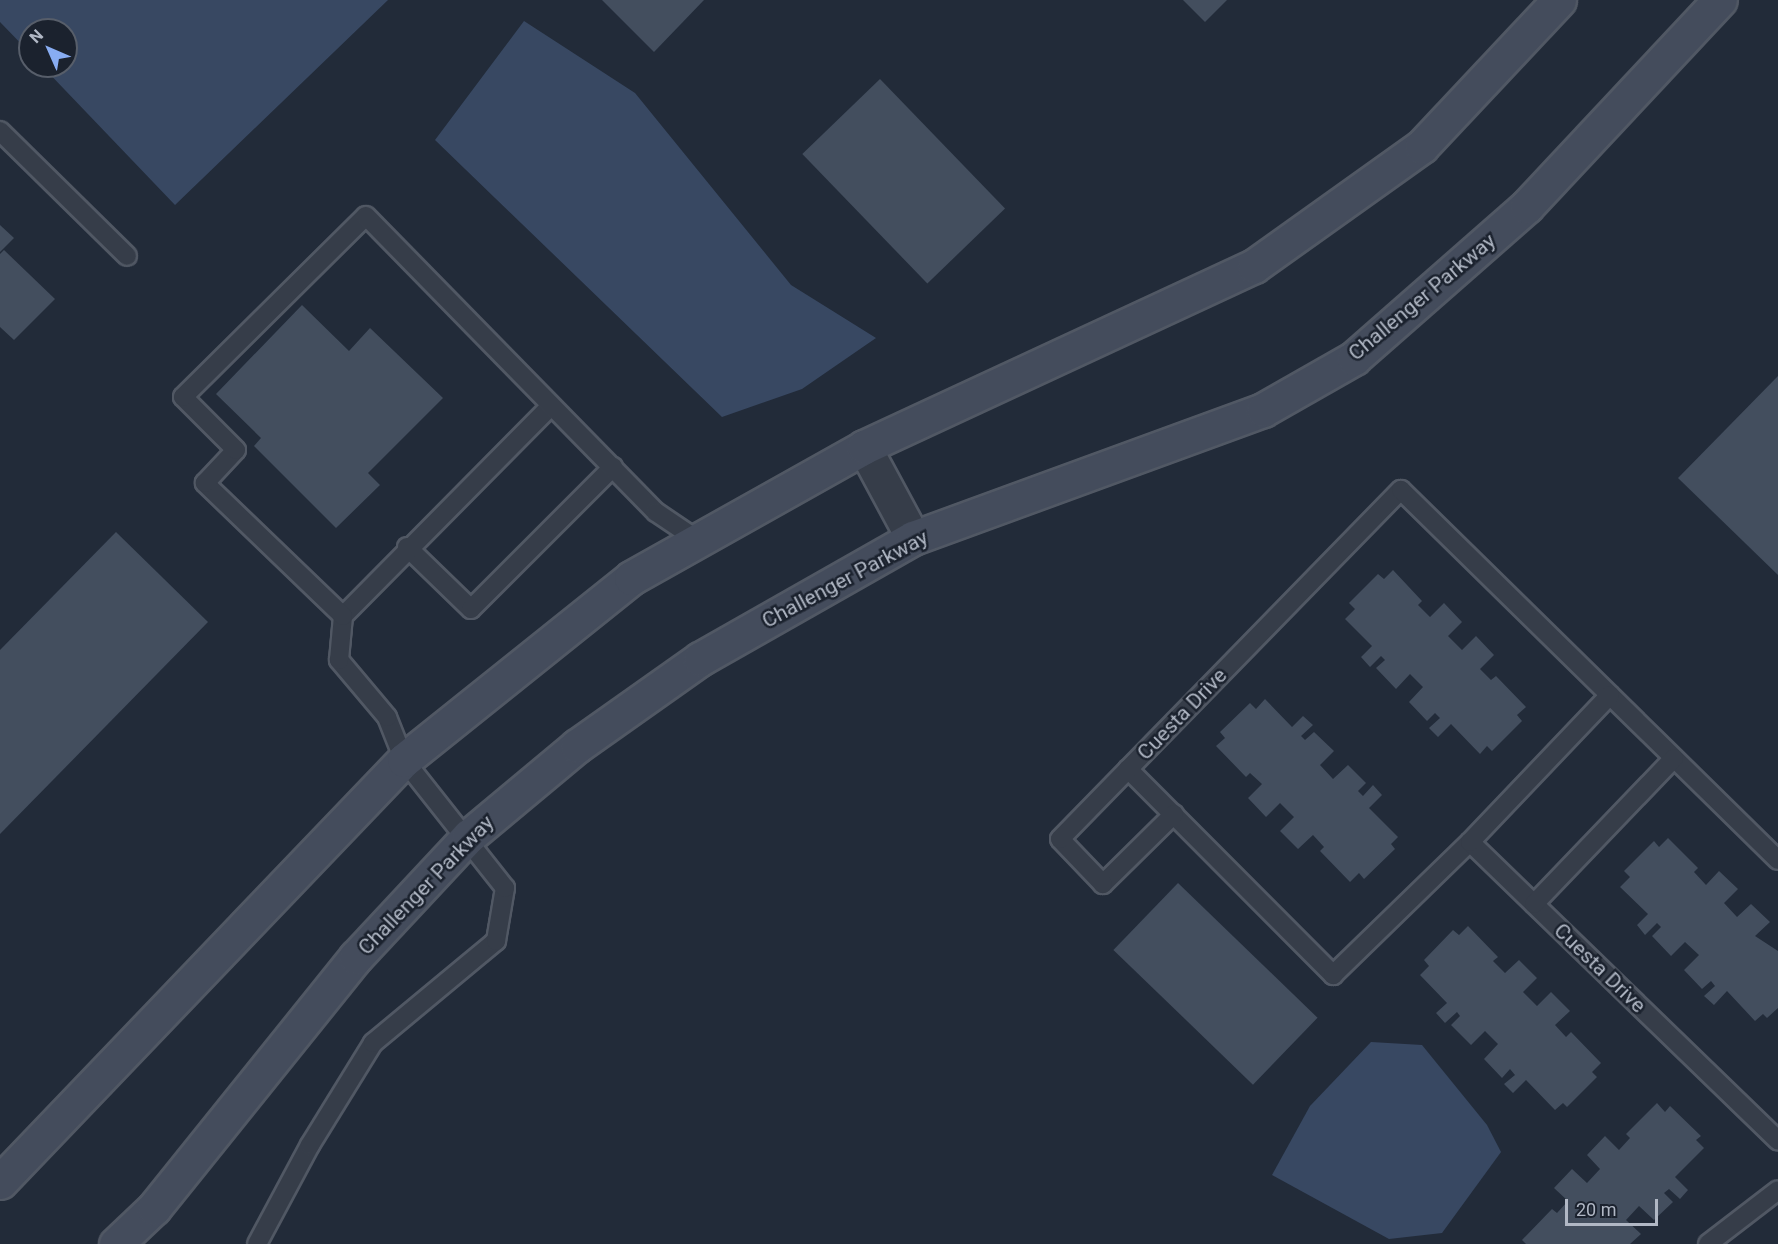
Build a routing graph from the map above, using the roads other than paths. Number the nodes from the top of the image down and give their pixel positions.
1 (1559, 0) edge
2 (1720, 0) edge
3 (0, 131) edge
4 (128, 256) dead end
5 (551, 406) junction
6 (864, 447) junction
7 (613, 467) junction
8 (913, 538) junction
9 (699, 541) junction
10 (407, 547) junction
11 (343, 616) junction
12 (1610, 695) junction
13 (1674, 758) junction
14 (404, 760) junction
15 (1128, 769) junction
16 (1174, 814) junction
17 (469, 836) junction
18 (1470, 842) junction
19 (1778, 860) edge
20 (1534, 904) junction
21 (1778, 1140) edge
22 (0, 1182) edge
23 (1778, 1190) edge
24 (116, 1244) edge
25 (257, 1244) edge
26 (1709, 1244) edge

1 - 6 main road
2 - 8 main road, Challenger Parkway
3 - 4 lane
5 - 7 lane
5 - 10 lane
5 - 11 lane
6 - 8 street
6 - 9 main road
7 - 9 lane
7 - 10 lane
8 - 17 main road, Challenger Parkway
9 - 14 main road
10 - 11 lane
11 - 14 lane
12 - 13 lane, Cuesta Drive
12 - 15 lane, Cuesta Drive
12 - 18 lane
13 - 19 lane, Cuesta Drive
13 - 20 lane
14 - 17 lane
14 - 22 main road
15 - 16 lane, Cuesta Drive
15 - 16 lane
16 - 18 lane, Cuesta Drive
17 - 24 main road, Challenger Parkway
17 - 25 lane
18 - 20 lane, Cuesta Drive
20 - 21 lane, Cuesta Drive
23 - 26 lane

